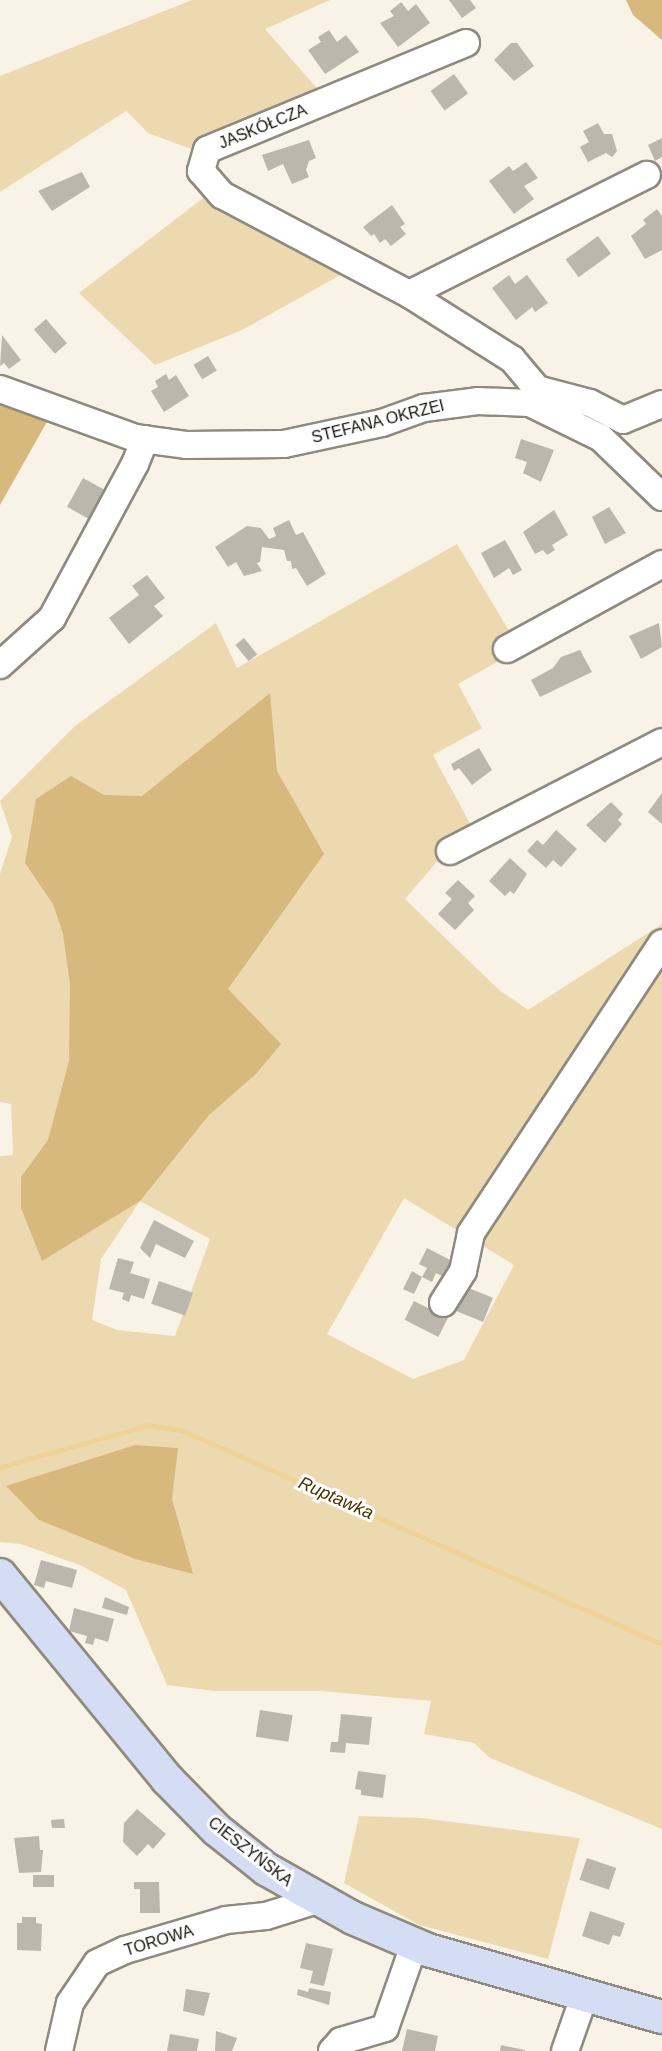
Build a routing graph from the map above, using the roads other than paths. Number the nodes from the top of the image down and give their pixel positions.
1 (466, 43) dead end
2 (647, 175) dead end
3 (409, 294) junction
4 (0, 389) edge
5 (533, 396) junction
6 (662, 404) edge
7 (145, 439) junction
8 (662, 497) edge
9 (662, 564) edge
10 (507, 649) dead end
11 (0, 665) edge
12 (662, 742) edge
13 (450, 851) dead end
14 (662, 943) edge
15 (443, 1303) dead end
16 (0, 1575) edge
17 (317, 1900) junction
18 (414, 1945) junction
19 (585, 1994) junction
20 (662, 2017) edge
21 (59, 2051) edge
22 (332, 2051) edge
23 (565, 2051) edge

1 - 3 street, JASKÓŁCZA
2 - 3 street
3 - 5 street, JASKÓŁCZA
4 - 7 street, STEFANA OKRZEI
5 - 6 street
5 - 7 street, STEFANA OKRZEI
5 - 8 street, STEFANA OKRZEI
7 - 11 street
9 - 10 street
12 - 13 street
14 - 15 street
16 - 17 main road, CIESZYŃSKA
17 - 18 main road, CIESZYŃSKA
17 - 21 street, TOROWA
18 - 19 main road, CIESZYŃSKA
18 - 22 street
19 - 20 main road, CIESZYŃSKA
19 - 23 street

